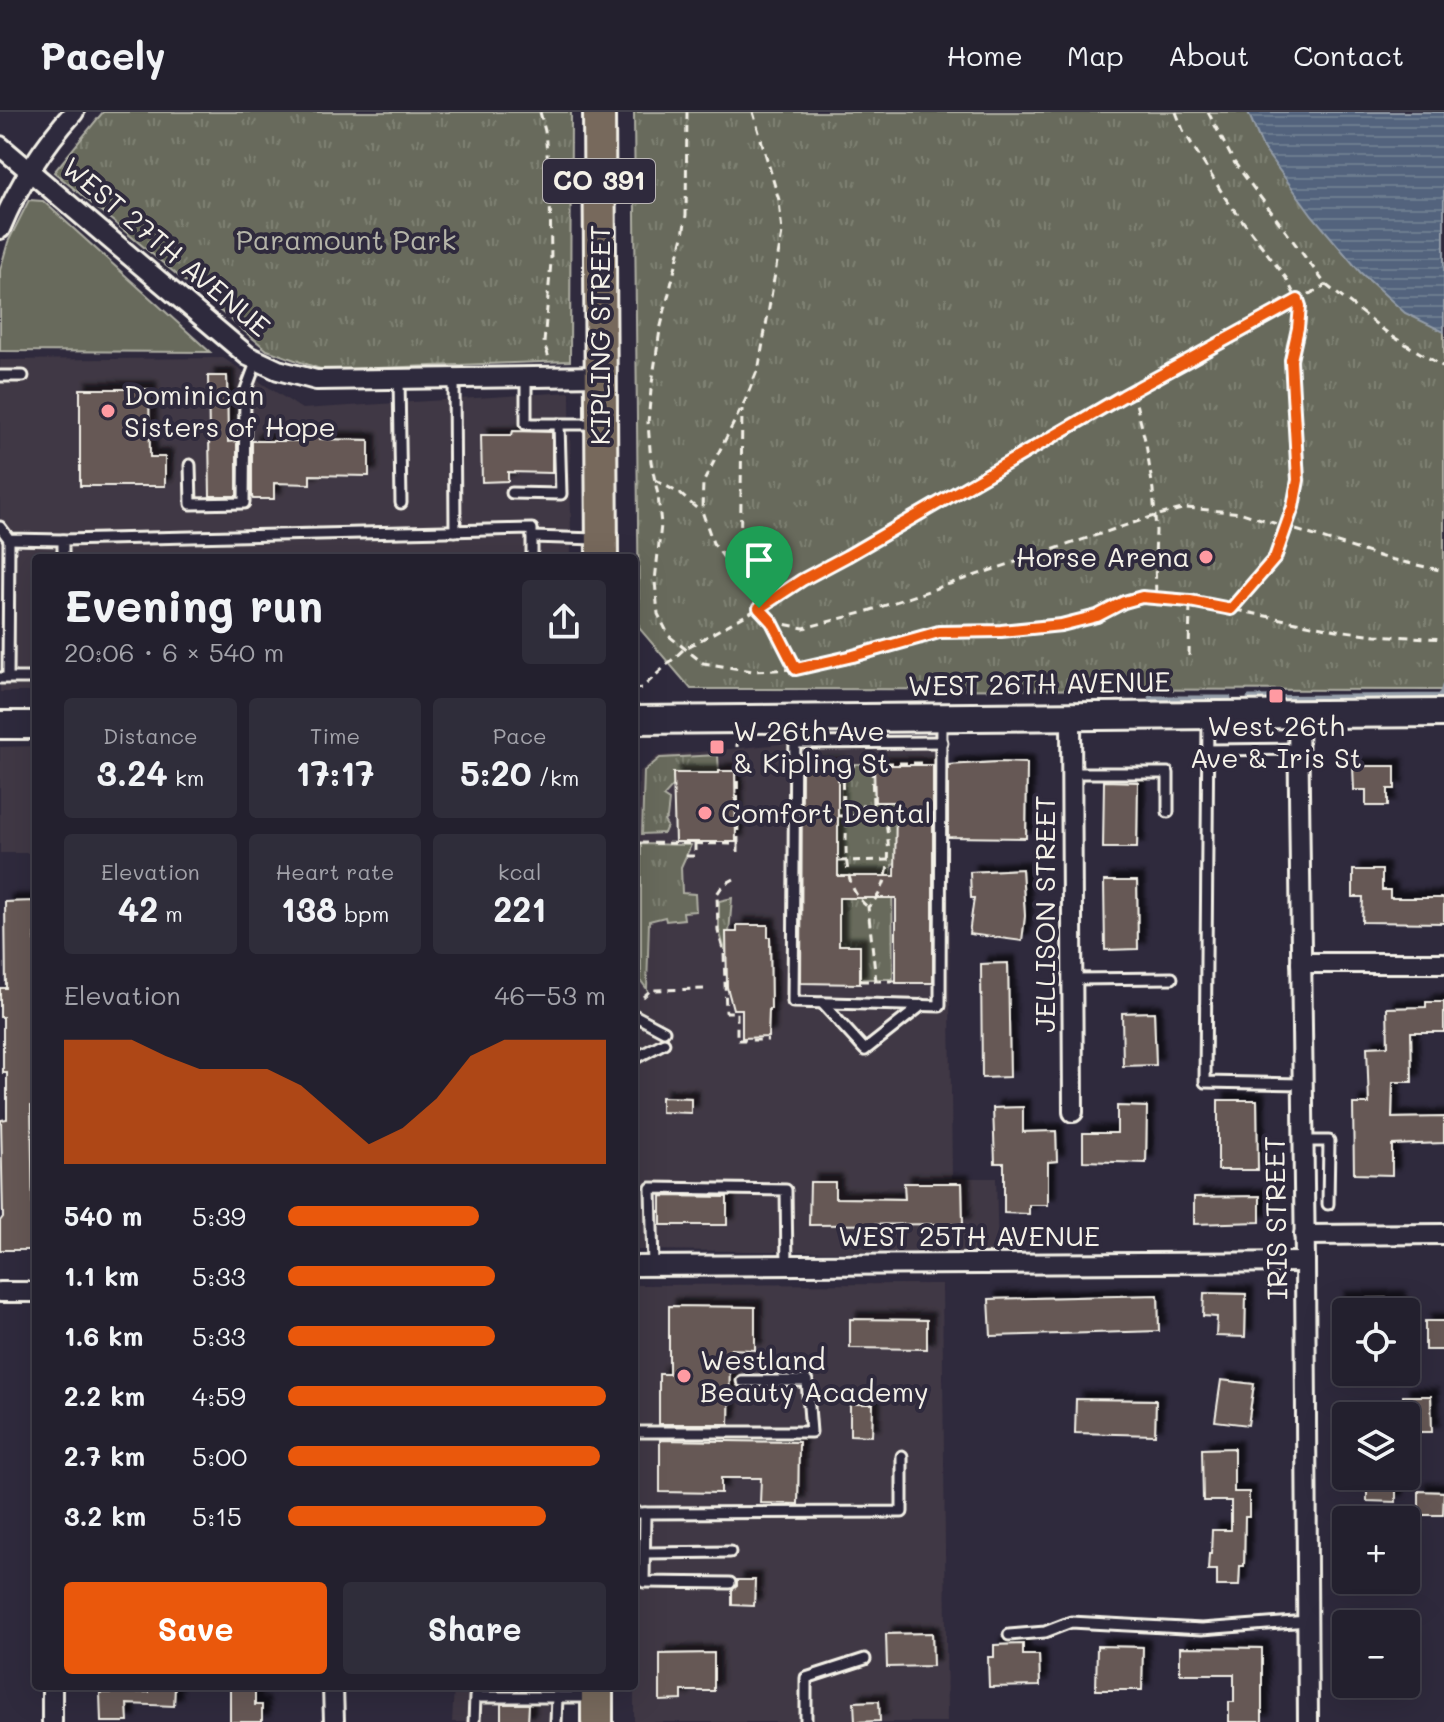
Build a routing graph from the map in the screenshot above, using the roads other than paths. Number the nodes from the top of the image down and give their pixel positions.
1 (74, 112) edge
2 (599, 112) edge
3 (0, 146) edge
4 (30, 171) junction
5 (0, 229) edge
6 (257, 360) junction
7 (0, 376) edge
8 (23, 376) dead end
9 (526, 376) junction
10 (601, 376) junction
11 (454, 377) junction
12 (399, 379) junction
13 (559, 424) junction
14 (601, 424) junction
15 (190, 465) dead end
16 (512, 493) dead end
17 (401, 503) dead end
18 (0, 527) edge
19 (455, 531) junction
20 (532, 537) junction
21 (9, 539) junction
22 (63, 540) junction
23 (602, 549) edge
24 (63, 554) edge
25 (532, 554) edge
26 (4, 678) edge
27 (32, 678) edge
28 (1444, 713) edge
29 (1208, 714) junction
30 (1298, 714) junction
31 (1071, 716) junction
32 (638, 720) edge
33 (0, 725) edge
34 (32, 725) edge
35 (941, 730) junction
36 (795, 731) junction
37 (1299, 749) junction
38 (1208, 750) junction
39 (1072, 773) junction
40 (1168, 812) dead end
41 (1301, 963) junction
42 (1444, 963) edge
43 (1172, 978) dead end
44 (1073, 979) junction
45 (822, 1003) junction
46 (922, 1005) junction
47 (638, 1017) edge
48 (664, 1031) dead end
49 (664, 1043) dead end
50 (638, 1057) edge
51 (1303, 1084) junction
52 (1073, 1112) dead end
53 (1303, 1141) junction
54 (1328, 1204) dead end
55 (1444, 1234) edge
56 (1304, 1235) junction
57 (1305, 1262) junction
58 (787, 1266) junction
59 (644, 1267) edge
60 (0, 1292) edge
61 (32, 1292) edge
62 (742, 1381) dead end
63 (638, 1432) edge
64 (902, 1456) dead end
65 (640, 1513) edge
66 (730, 1552) dead end
67 (645, 1553) junction
68 (730, 1583) dead end
69 (1308, 1621) junction
70 (1009, 1635) dead end
71 (865, 1659) dead end
72 (52, 1690) edge
73 (333, 1690) edge
74 (557, 1697) junction
75 (597, 1702) edge
76 (52, 1722) edge
77 (334, 1722) edge
78 (474, 1722) edge
79 (556, 1722) edge
80 (806, 1722) edge
81 (1308, 1722) edge

1 - 4 street
2 - 10 main road, KIPLING STREET / CO 391
3 - 4 street, WEST 27TH AVENUE
4 - 5 street
4 - 6 street, WEST 27TH AVENUE
6 - 12 street, WEST 27TH AVENUE
6 - 15 lane
7 - 8 lane
9 - 10 street, WEST 27TH AVENUE
9 - 11 street, WEST 27TH AVENUE
9 - 13 lane
10 - 14 main road, KIPLING STREET / CO 391
11 - 12 street, WEST 27TH AVENUE
11 - 19 lane
12 - 17 lane
13 - 14 lane
13 - 16 lane
14 - 23 main road, KIPLING STREET / CO 391
18 - 21 lane
19 - 20 lane
19 - 22 lane
20 - 23 lane
20 - 25 lane
21 - 22 lane
21 - 26 lane
22 - 24 lane
26 - 27 lane
28 - 30 street, WEST 26TH AVENUE
29 - 30 street, WEST 26TH AVENUE
29 - 31 street, WEST 26TH AVENUE
29 - 38 lane
30 - 37 street, IRIS STREET
31 - 35 street, WEST 26TH AVENUE
31 - 39 street, JELLISON STREET
32 - 36 street, WEST 26TH AVENUE
33 - 34 street
35 - 36 street, WEST 26TH AVENUE
35 - 46 lane
36 - 45 lane
37 - 38 lane
37 - 41 street, IRIS STREET
38 - 51 lane
39 - 40 lane
39 - 44 street, JELLISON STREET
41 - 42 street
41 - 51 street, IRIS STREET
43 - 44 lane
44 - 52 street, JELLISON STREET
45 - 46 lane
45 - 46 lane
47 - 48 lane
49 - 50 lane
51 - 53 street, IRIS STREET
53 - 54 lane
53 - 56 street, IRIS STREET
55 - 56 street
56 - 57 street, IRIS STREET
57 - 58 street, WEST 25TH AVENUE
57 - 69 street, IRIS STREET
58 - 59 street, WEST 25TH AVENUE
58 - 59 lane
60 - 61 street
62 - 63 lane
64 - 65 lane
65 - 67 lane
66 - 67 lane
67 - 68 lane
69 - 70 lane
69 - 81 street, IRIS STREET
71 - 80 lane
72 - 76 street
73 - 77 street
74 - 75 lane
74 - 78 lane
74 - 79 lane

